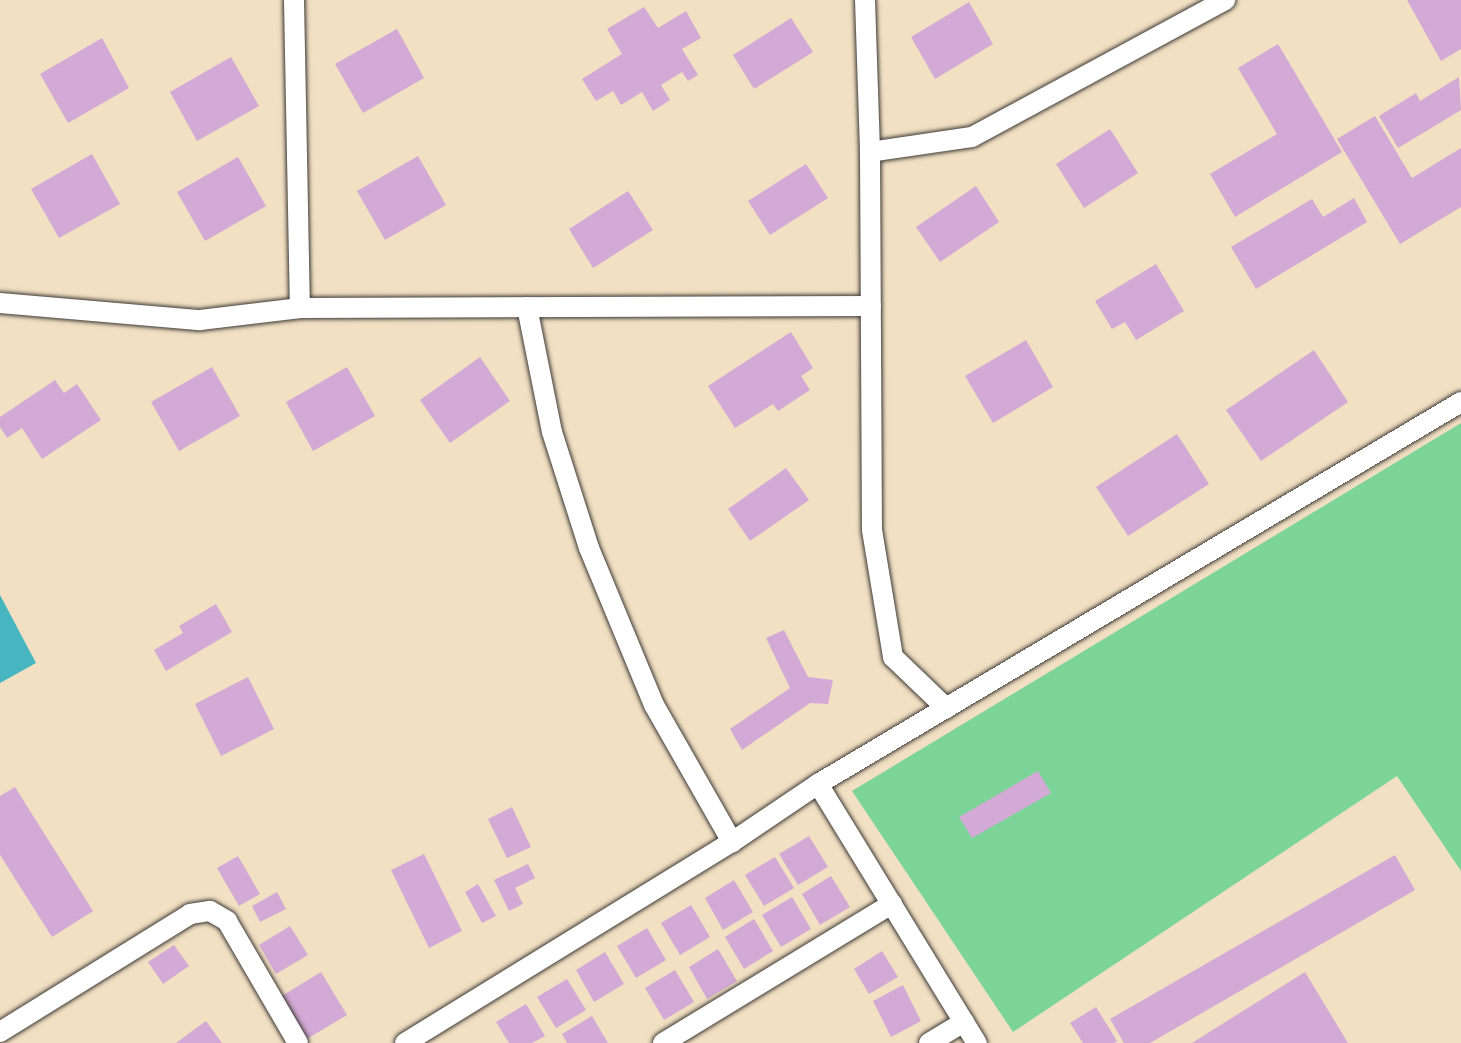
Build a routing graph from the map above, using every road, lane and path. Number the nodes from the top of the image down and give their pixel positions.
1 (294, 0) edge
2 (865, 0) edge
3 (1225, 0) edge
4 (870, 152) junction
5 (0, 302) edge
6 (871, 306) junction
7 (527, 307) junction
8 (300, 308) junction
9 (1461, 402) edge
10 (946, 708) junction
11 (818, 784) junction
12 (732, 842) junction
13 (892, 904) junction
14 (964, 1022) junction
15 (0, 1032) edge
16 (298, 1043) edge
17 (405, 1043) edge
18 (663, 1043) edge
19 (929, 1043) edge
20 (977, 1043) edge

1 - 8 street
2 - 4 street
3 - 4 street
4 - 6 street
5 - 8 street
6 - 7 street
6 - 10 street
7 - 8 street
7 - 12 street
9 - 10 street
10 - 11 street
11 - 12 street
11 - 13 street
12 - 17 street
13 - 14 street
13 - 18 street
14 - 19 street
14 - 20 street
15 - 16 street

